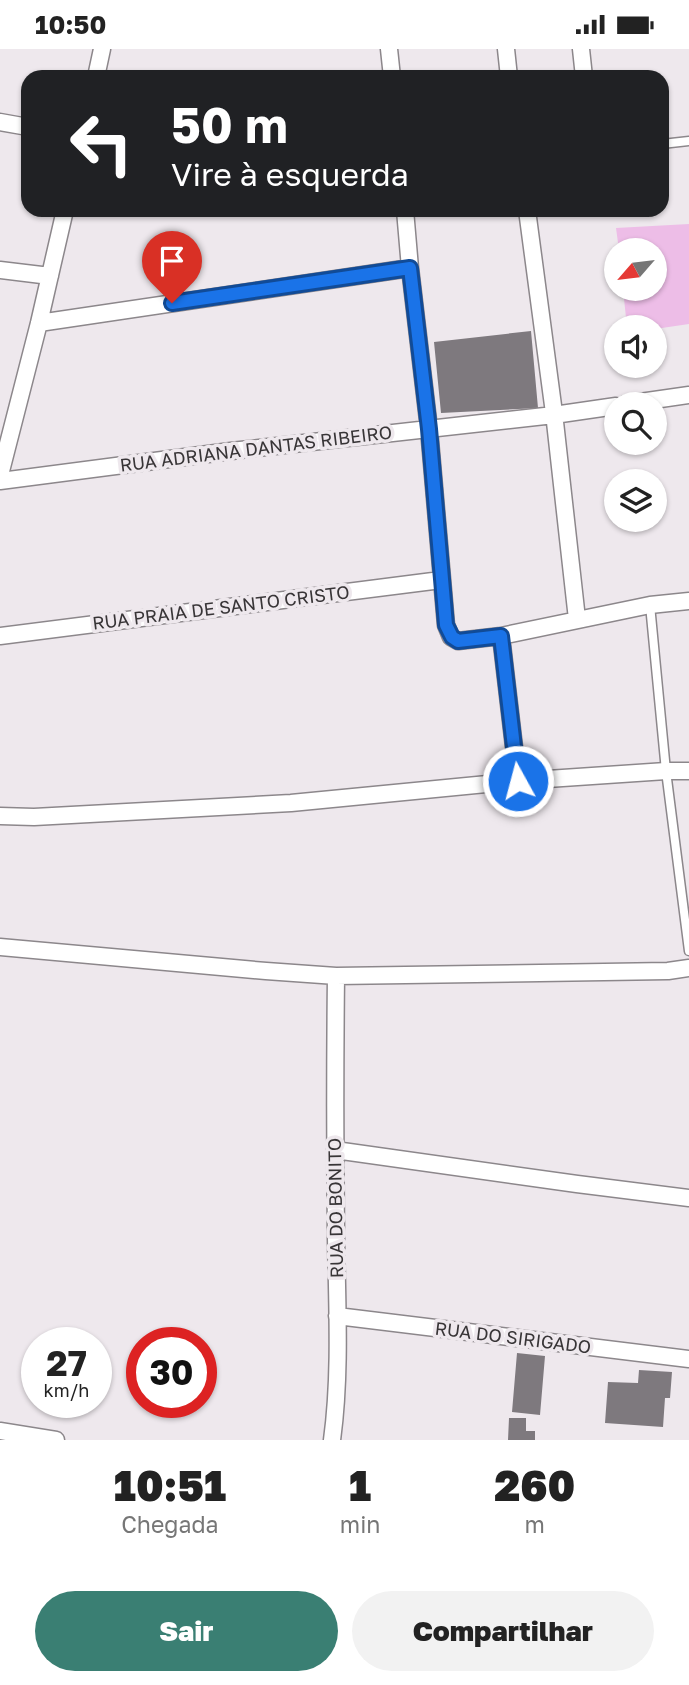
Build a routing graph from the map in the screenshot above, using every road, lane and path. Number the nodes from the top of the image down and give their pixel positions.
1 (102, 49) edge
2 (389, 49) edge
3 (506, 49) edge
4 (581, 49) edge
5 (98, 70) edge
6 (391, 70) edge
7 (508, 70) edge
8 (583, 70) edge
9 (0, 122) edge
10 (21, 126) edge
11 (689, 141) edge
12 (669, 143) edge
13 (63, 217) edge
14 (406, 217) edge
15 (528, 217) edge
16 (410, 268) junction
17 (0, 270) edge
18 (50, 276) junction
19 (39, 323) junction
20 (689, 394) edge
21 (667, 397) edge
22 (604, 408) edge
23 (554, 415) junction
24 (429, 429) junction
25 (0, 475) edge
26 (0, 481) edge
27 (441, 580) junction
28 (689, 601) edge
29 (650, 605) junction
30 (577, 619) junction
31 (0, 636) edge
32 (501, 636) junction
33 (666, 771) junction
34 (689, 771) edge
35 (518, 781) junction
36 (0, 816) edge
37 (0, 947) edge
38 (689, 951) edge
39 (689, 968) edge
40 (336, 976) junction
41 (335, 1150) junction
42 (689, 1198) edge
43 (337, 1317) junction
44 (689, 1359) edge
45 (0, 1431) edge
46 (55, 1440) edge
47 (332, 1440) edge

1 - 5 street
2 - 6 street
3 - 7 street
4 - 8 street
9 - 10 street
11 - 12 lane
13 - 18 street
14 - 16 street
15 - 23 street
16 - 19 street
16 - 24 street
17 - 18 street
18 - 19 street
19 - 25 street
20 - 21 street
22 - 23 street, RUA ADRIANA DANTAS RIBEIRO
23 - 24 street, RUA ADRIANA DANTAS RIBEIRO
23 - 30 street
24 - 26 street, RUA ADRIANA DANTAS RIBEIRO
24 - 27 street
27 - 31 street, RUA PRAIA DE SANTO CRISTO
27 - 32 street
28 - 29 street
29 - 30 street
29 - 33 lane
30 - 32 street
32 - 35 street
33 - 34 street
33 - 35 street
33 - 38 lane
35 - 36 street
37 - 40 street
39 - 40 street
40 - 41 street, RUA DO BONITO
41 - 42 street
41 - 43 street, RUA DO BONITO
43 - 44 street, RUA DO SIRIGADO
43 - 47 street, RUA DO BONITO
45 - 46 street

